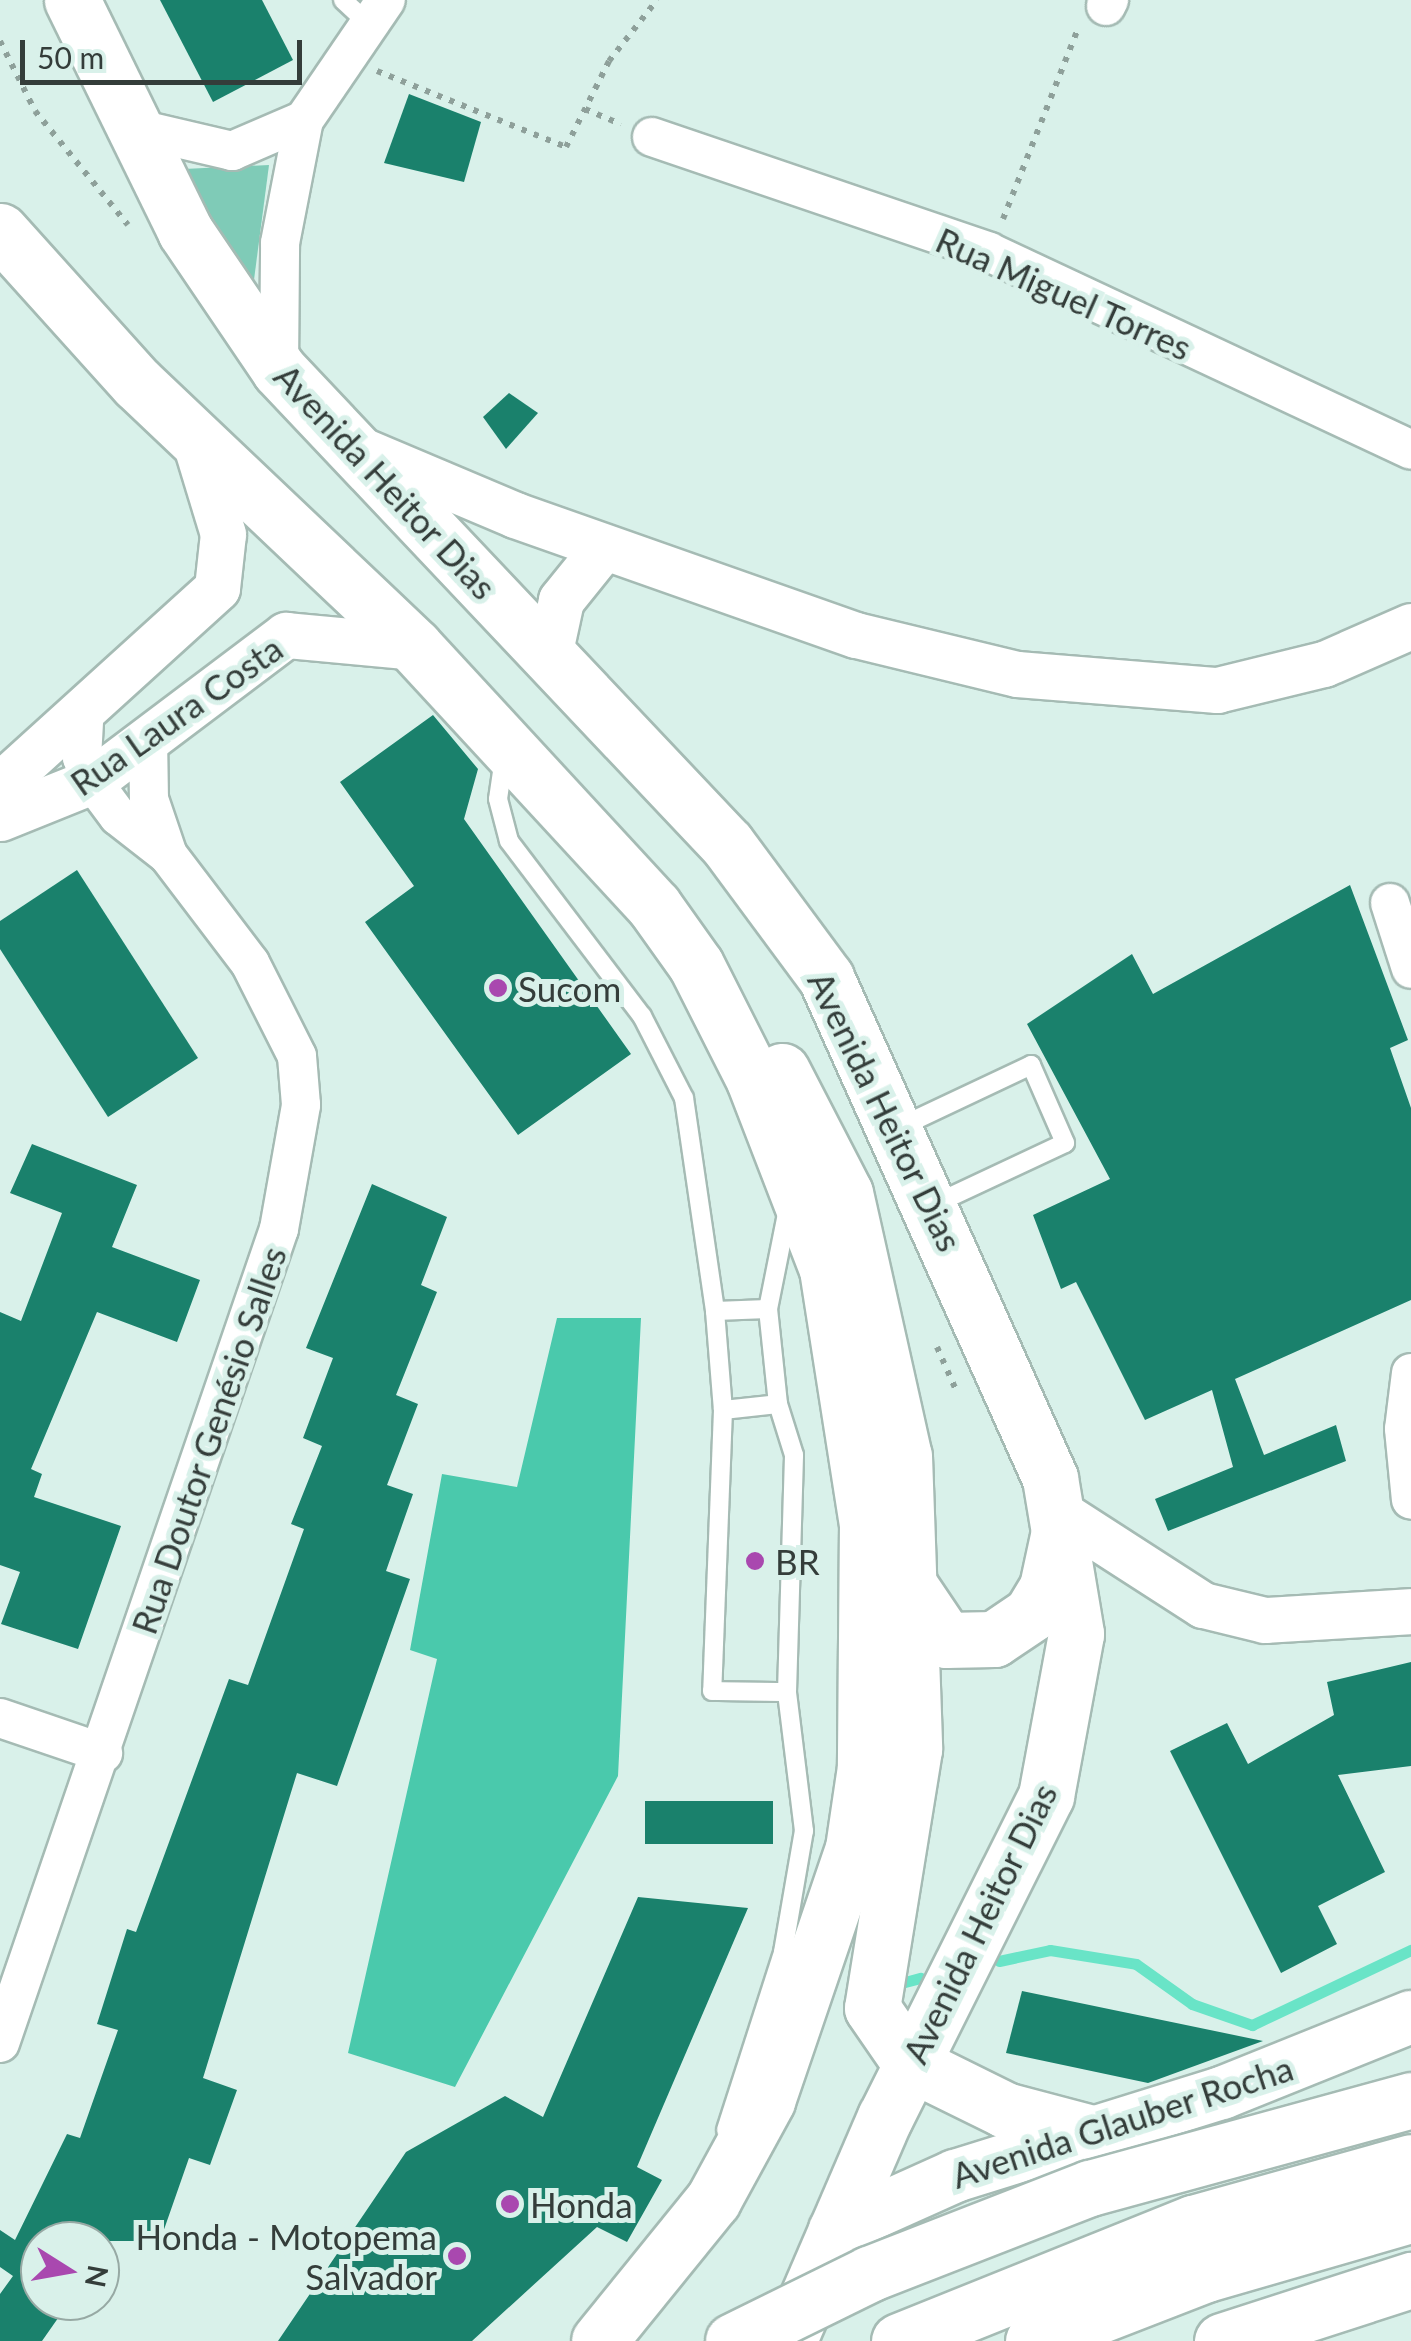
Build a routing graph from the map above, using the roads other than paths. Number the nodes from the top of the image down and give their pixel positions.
1 (72, 0) edge
2 (366, 7) edge
3 (304, 120) junction
4 (134, 128) junction
5 (652, 137) dead end
6 (0, 231) edge
7 (279, 370) junction
8 (192, 434) junction
9 (351, 446) junction
10 (1411, 450) edge
11 (603, 548) junction
12 (217, 588) junction
13 (1411, 626) edge
14 (262, 646) junction
15 (415, 647) junction
16 (550, 651) junction
17 (85, 705) junction
18 (148, 737) junction
19 (506, 742) junction
20 (92, 781) junction
21 (0, 784) edge
22 (0, 818) edge
23 (168, 854) junction
24 (1390, 903) dead end
25 (696, 965) junction
26 (1411, 969) edge
27 (899, 1128) junction
28 (790, 1169) junction
29 (934, 1204) junction
30 (768, 1309) junction
31 (715, 1311) junction
32 (1411, 1373) edge
33 (778, 1404) junction
34 (722, 1410) junction
35 (1411, 1500) edge
36 (1060, 1514) junction
37 (913, 1591) junction
38 (1411, 1611) edge
39 (787, 1692) junction
40 (0, 1718) edge
41 (103, 1752) junction
42 (1411, 2018) edge
43 (0, 2043) edge
44 (910, 2063) junction
45 (1411, 2100) edge
46 (1092, 2132) junction
47 (1411, 2162) edge
48 (712, 2200) junction
49 (1411, 2215) edge
50 (835, 2230) junction
51 (1411, 2280) edge
52 (600, 2341) edge
53 (733, 2341) edge
54 (788, 2341) edge
55 (899, 2341) edge
56 (1033, 2341) edge
57 (1222, 2341) edge

1 - 4 main road, Avenida Heitor Dias
2 - 3 street
3 - 4 street
3 - 7 street
4 - 7 main road, Avenida Heitor Dias
5 - 10 street, Rua Miguel Torres
6 - 8 main road
7 - 9 main road, Avenida Heitor Dias
8 - 12 street
8 - 15 main road
9 - 11 street
9 - 16 main road, Avenida Heitor Dias
11 - 13 street
11 - 16 street
12 - 14 street
12 - 17 street, Rua Laura Costa
14 - 15 street, Rua Laura Costa
14 - 18 street, Rua Laura Costa
15 - 19 main road
16 - 27 main road, Avenida Heitor Dias
17 - 20 street, Rua Doutor Genésio Salles
17 - 21 street, Rua Laura Costa
18 - 20 street, Rua Laura Costa
18 - 23 street, Rua Doutor Genésio Salles
19 - 25 main road
19 - 31 lane
20 - 22 street, Rua Laura Costa
20 - 23 street, Rua Doutor Genésio Salles
23 - 41 street, Rua Doutor Genésio Salles
24 - 26 street
25 - 28 main road
25 - 37 main road
27 - 29 main road, Avenida Heitor Dias
27 - 29 lane
28 - 30 lane
28 - 48 main road
29 - 36 main road, Avenida Heitor Dias
30 - 31 lane
30 - 33 lane
31 - 34 lane
32 - 35 street
33 - 34 lane
33 - 39 lane
34 - 39 lane
36 - 37 main road
36 - 38 street
36 - 44 main road, Avenida Heitor Dias
37 - 44 main road
39 - 48 lane
40 - 41 street
41 - 43 street, Rua Doutor Genésio Salles
42 - 46 main road, Avenida Glauber Rocha
44 - 46 main road
44 - 50 main road, Avenida Heitor Dias
45 - 53 main road, bridge
46 - 50 main road, Avenida Glauber Rocha
47 - 55 main road
48 - 52 main road
49 - 56 main road
50 - 54 main road, Avenida Heitor Dias
51 - 57 main road

